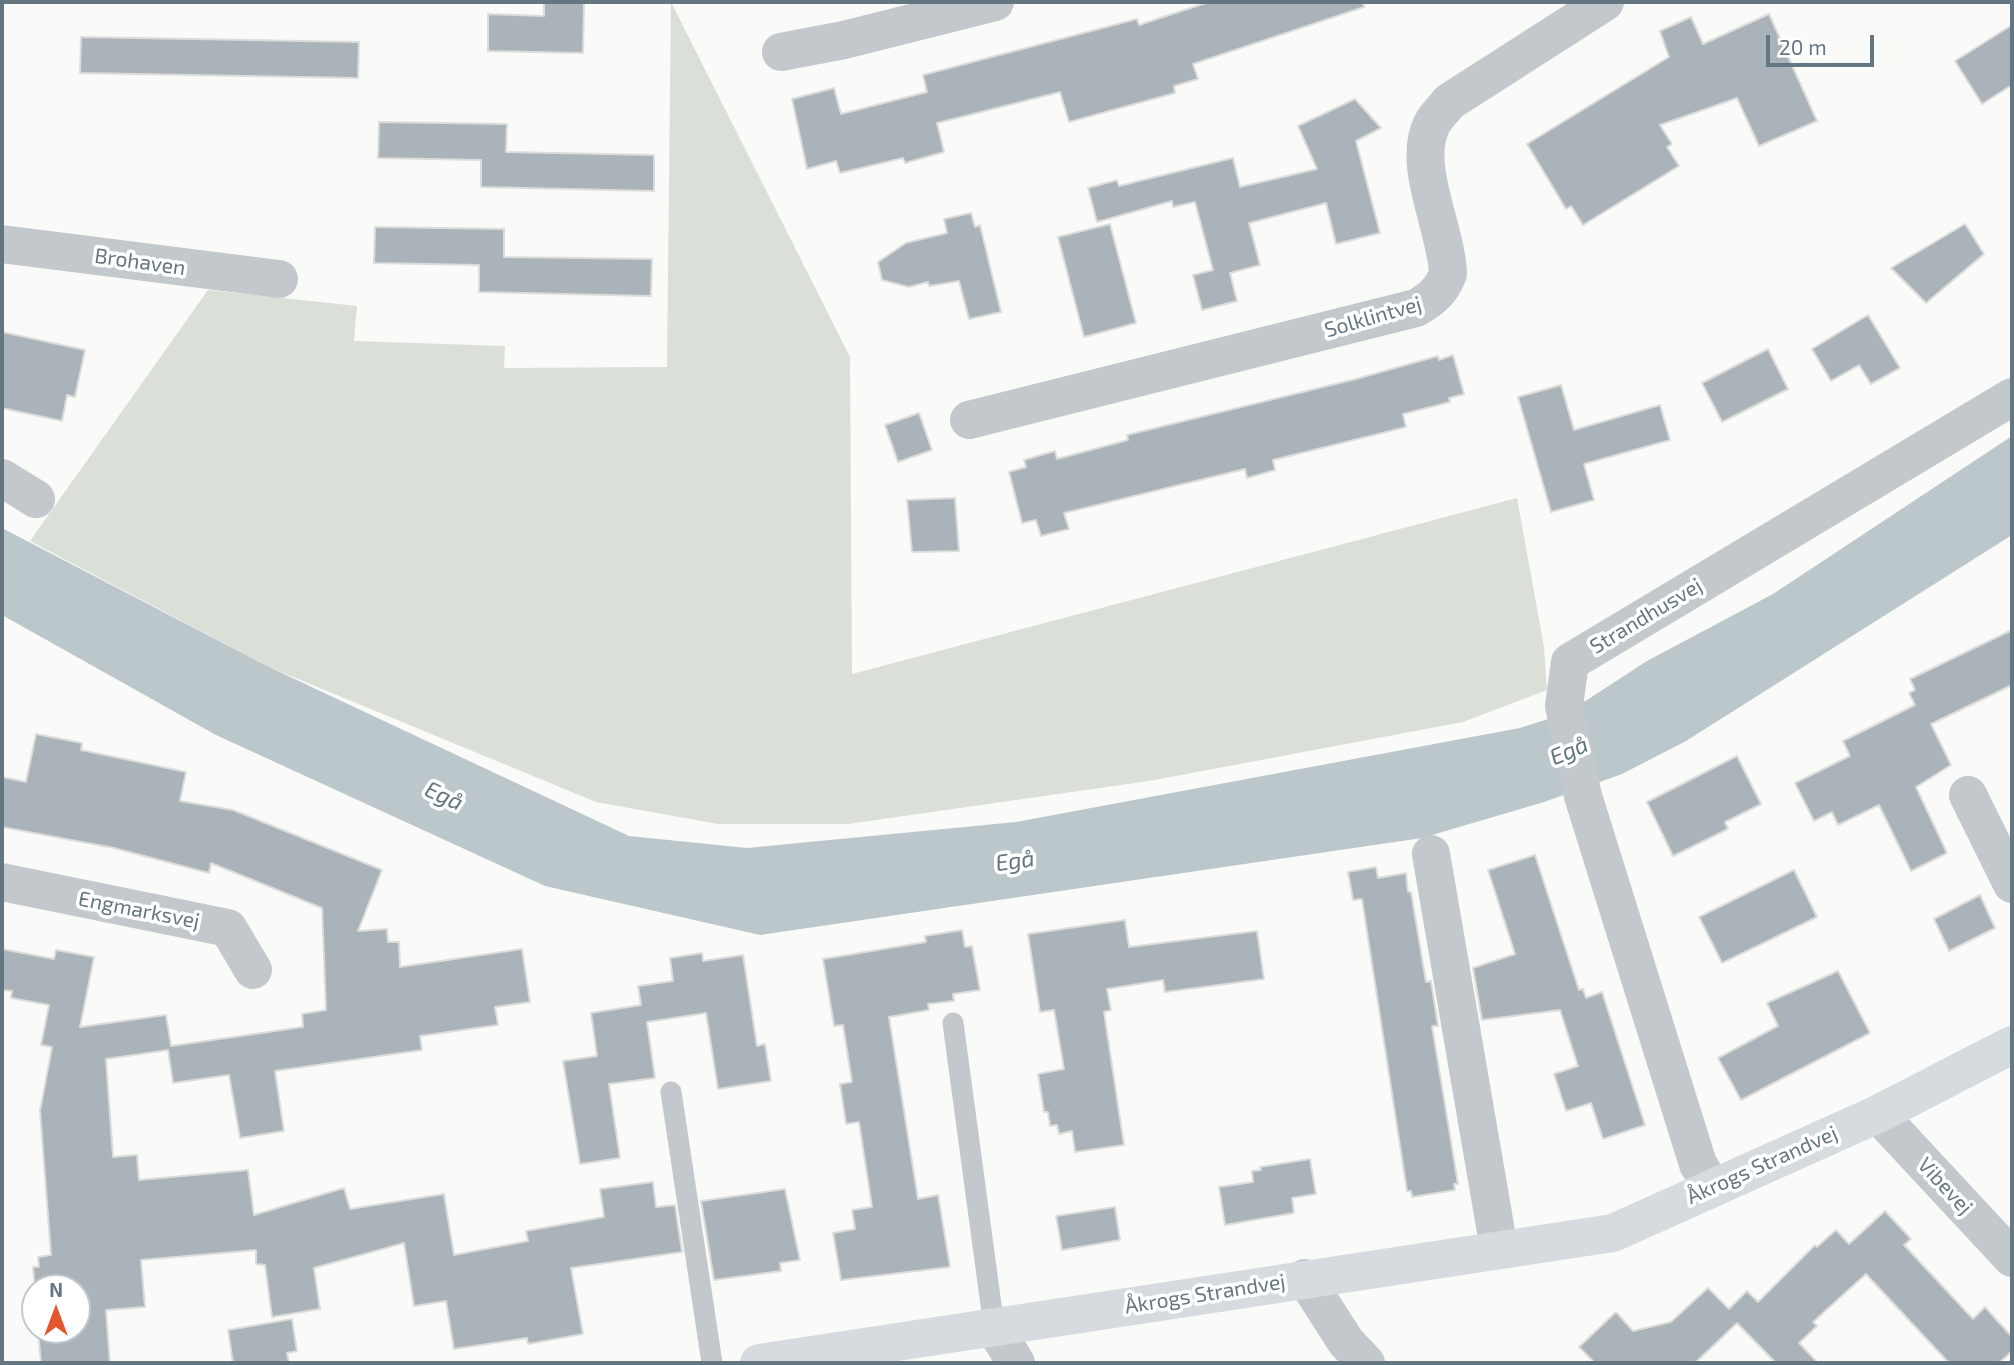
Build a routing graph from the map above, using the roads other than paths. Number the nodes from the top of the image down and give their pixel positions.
1 (995, 2) edge
2 (1605, 2) edge
3 (781, 52) dead end
4 (2, 244) edge
5 (279, 279) dead end
6 (2012, 397) edge
7 (969, 420) dead end
8 (2, 478) edge
9 (36, 499) dead end
10 (1968, 795) dead end
11 (1431, 854) dead end
12 (2, 883) edge
13 (2012, 884) edge
14 (253, 970) dead end
15 (953, 1023) dead end
16 (2012, 1045) edge
17 (671, 1092) dead end
18 (1878, 1114) junction
19 (1712, 1187) junction
20 (1499, 1249) junction
21 (2012, 1258) edge
22 (1305, 1278) junction
23 (995, 1327) junction
24 (712, 1363) edge
25 (759, 1363) edge
26 (1017, 1363) edge
27 (1366, 1363) edge

1 - 3 street
2 - 7 street, Solklintvej
4 - 5 street, Brohaven
6 - 19 street, Strandhusvej
8 - 9 street
10 - 13 street
11 - 20 street
12 - 14 street, Engmarksvej
15 - 23 lane
16 - 18 street, Åkrogs Strandvej
17 - 24 lane
18 - 19 street, Åkrogs Strandvej
18 - 21 street, Vibevej
19 - 20 street, Åkrogs Strandvej
20 - 22 street, Åkrogs Strandvej
22 - 23 street, Åkrogs Strandvej
22 - 27 street
23 - 25 street, Åkrogs Strandvej
23 - 26 street

